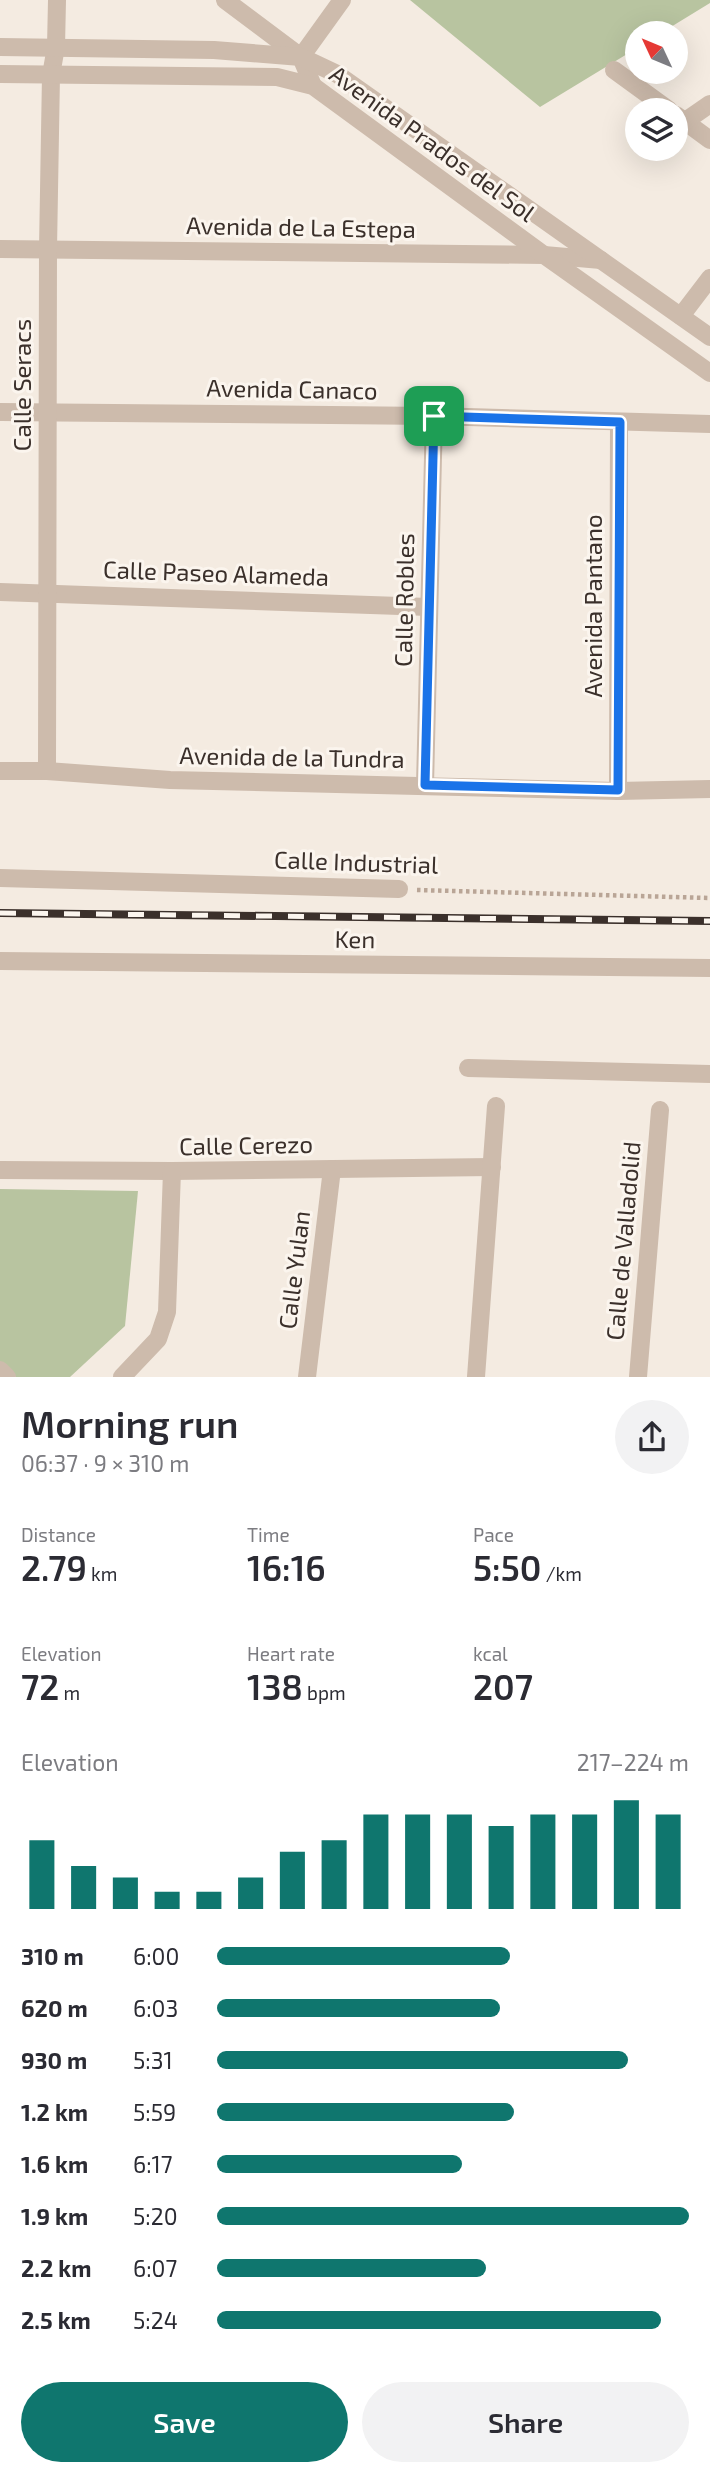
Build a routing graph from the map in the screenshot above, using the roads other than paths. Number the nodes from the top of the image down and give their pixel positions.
1 (57, 0) edge
2 (225, 0) edge
3 (342, 0) edge
4 (0, 47) edge
5 (56, 47) junction
6 (302, 57) junction
7 (614, 70) dead end
8 (0, 74) edge
9 (51, 75) junction
10 (313, 86) junction
11 (652, 98) edge
12 (710, 104) edge
13 (688, 115) edge
14 (688, 125) edge
15 (710, 140) edge
16 (0, 249) edge
17 (48, 249) junction
18 (544, 255) junction
19 (601, 260) junction
20 (710, 278) edge
21 (681, 317) junction
22 (710, 337) edge
23 (710, 373) edge
24 (48, 411) junction
25 (0, 412) edge
26 (434, 416) junction
27 (620, 422) junction
28 (710, 424) edge
29 (0, 592) edge
30 (46, 593) junction
31 (429, 607) junction
32 (0, 771) edge
33 (47, 771) junction
34 (425, 785) junction
35 (710, 789) edge
36 (618, 790) junction
37 (0, 878) edge
38 (399, 889) road end
39 (0, 961) edge
40 (710, 968) edge
41 (468, 1068) dead end
42 (710, 1074) edge
43 (496, 1106) dead end
44 (660, 1110) dead end
45 (492, 1167) junction
46 (332, 1169) junction
47 (0, 1170) edge
48 (172, 1171) junction
49 (0, 1370) edge
50 (7, 1377) edge
51 (122, 1377) edge
52 (307, 1377) edge
53 (476, 1377) edge
54 (638, 1377) edge

1 - 5 street, Calle Seracs
2 - 6 street
3 - 6 street
4 - 5 street, Avenida Prados del Sol
5 - 6 street, Avenida Prados del Sol
5 - 9 street, Calle Seracs
6 - 10 street
6 - 19 street, Avenida Prados del Sol
7 - 11 street
8 - 9 street, Avenida Prados del Sol
9 - 10 street, Avenida Prados del Sol
9 - 17 street, Calle Seracs
10 - 18 street, Avenida Prados del Sol
12 - 13 street
14 - 15 street
16 - 17 street, Avenida de La Estepa
17 - 18 street, Avenida de La Estepa
17 - 24 street, Calle Seracs
18 - 19 street, Avenida de La Estepa
18 - 23 street, Avenida Prados del Sol
19 - 21 street, Avenida Prados del Sol
20 - 21 street
21 - 22 street, Avenida Prados del Sol
24 - 25 street, Avenida Canaco
24 - 26 street, Avenida Canaco
24 - 30 street, Calle Seracs
26 - 27 street, Avenida Canaco
26 - 31 street, Calle Robles
27 - 28 street, Avenida Canaco
27 - 36 street, Avenida Pantano
29 - 30 street, Calle Paseo Alameda
30 - 31 street, Calle Paseo Alameda
30 - 33 street, Calle Seracs
31 - 34 street, Calle Robles
32 - 33 street, Avenida de la Tundra
33 - 34 street, Avenida de la Tundra
34 - 36 street, Avenida de la Tundra
35 - 36 street, Avenida de la Tundra
37 - 38 street, Calle Industrial
39 - 40 street, Ken
41 - 42 street
43 - 45 street
44 - 54 street, Calle de Valladolid
45 - 46 street, Calle Cerezo
45 - 53 street
46 - 48 street, Calle Cerezo
46 - 52 street, Calle Yulan
47 - 48 street, Calle Cerezo
48 - 51 street
49 - 50 street

